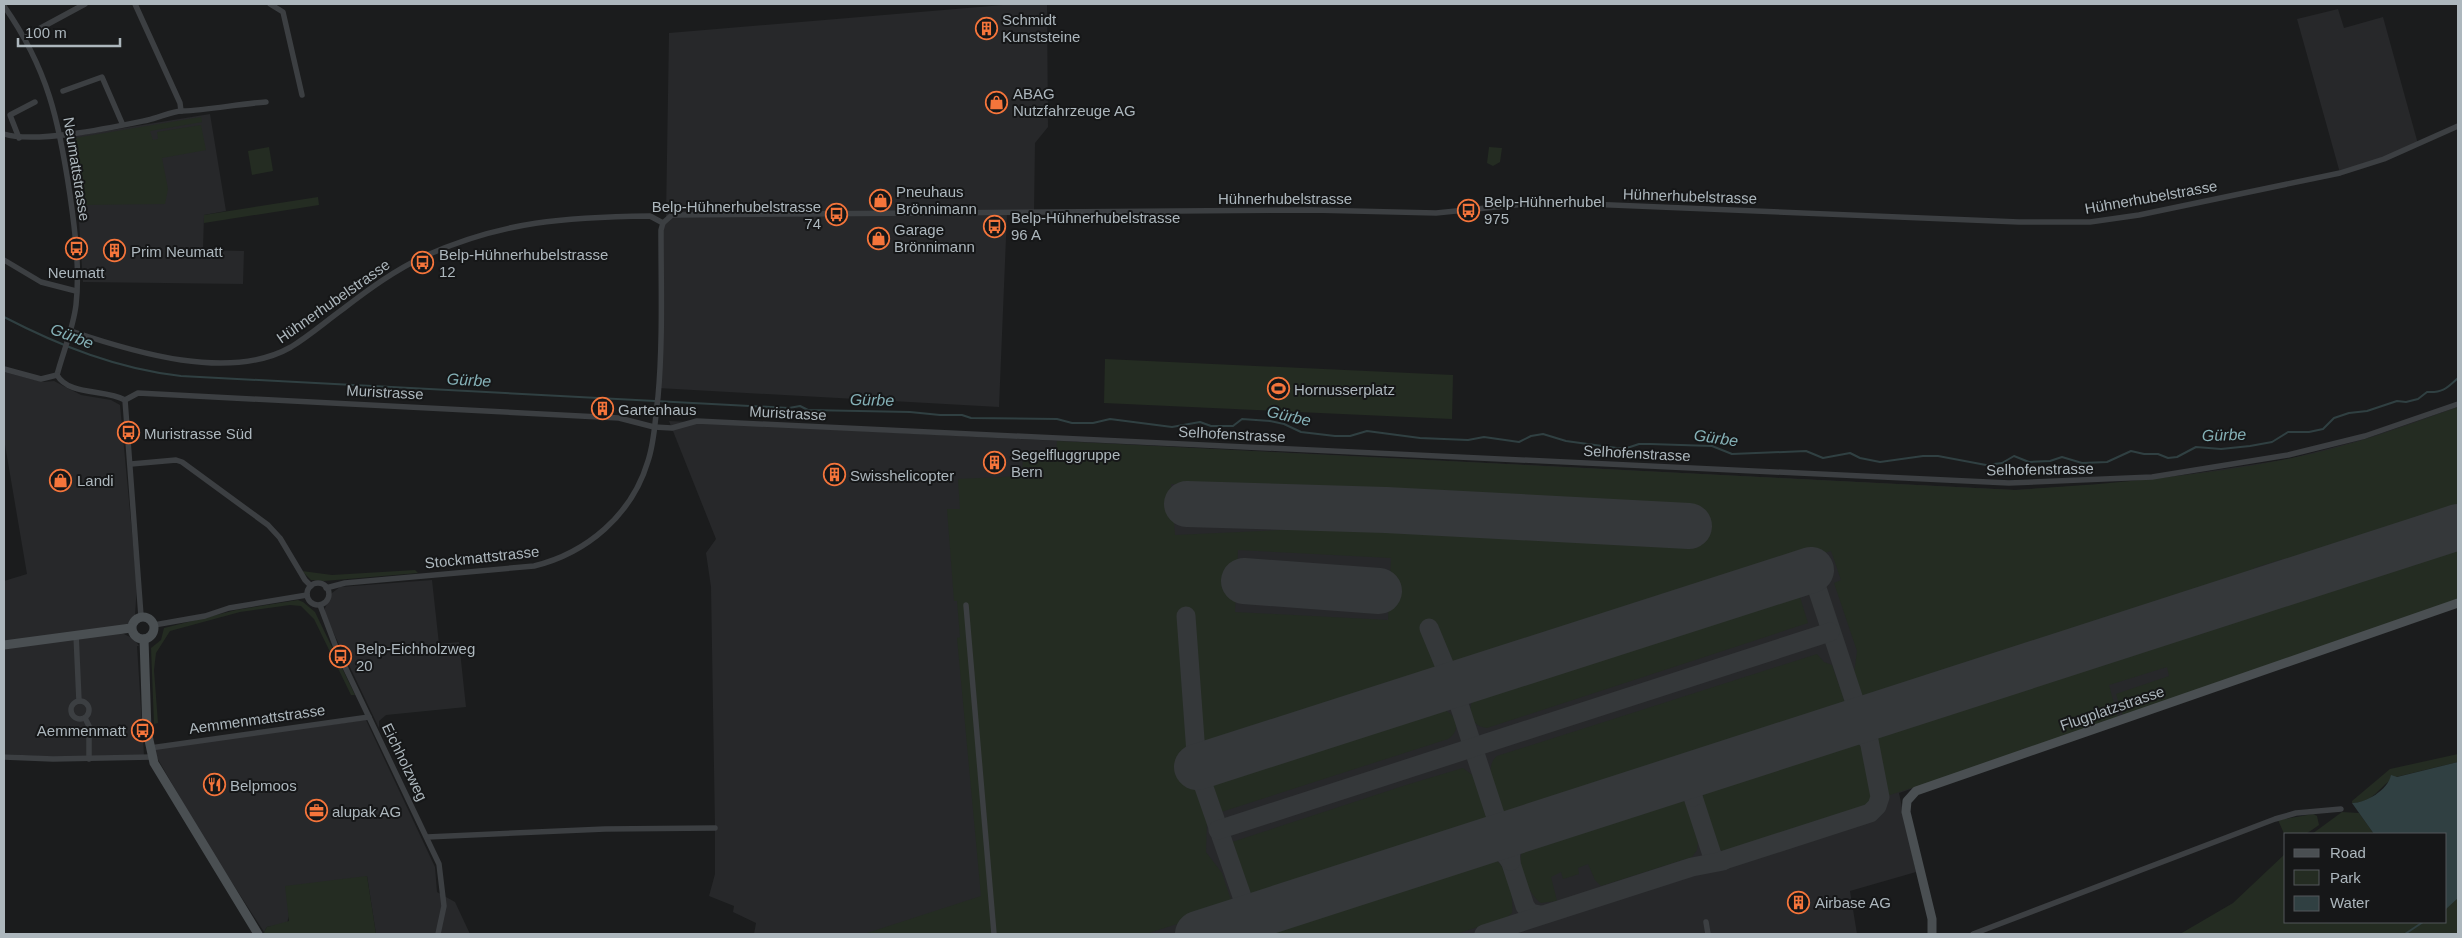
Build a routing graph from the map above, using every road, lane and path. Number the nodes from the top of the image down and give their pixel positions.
1 (85, 4) edge
2 (135, 4) edge
3 (270, 4) edge
4 (4, 6) edge
5 (24, 37) junction
6 (63, 91) dead end
7 (302, 95) dead end
8 (35, 102) dead end
9 (266, 102) dead end
10 (181, 111) junction
11 (122, 123) junction
12 (2458, 126) edge
13 (4, 134) edge
14 (61, 134) junction
15 (19, 138) junction
16 (663, 222) junction
17 (4, 260) edge
18 (76, 291) junction
19 (71, 331) junction
20 (4, 369) edge
21 (57, 375) junction
22 (125, 400) junction
23 (2458, 404) edge
24 (654, 427) junction
25 (954, 434) joint
26 (131, 464) junction
27 (311, 586) junction
28 (326, 588) junction
29 (307, 595) junction
30 (2458, 603) edge
31 (320, 605) junction
32 (966, 605) dead end
33 (141, 616) junction
34 (154, 625) junction
35 (131, 628) junction
36 (76, 634) junction
37 (144, 639) junction
38 (4, 645) edge
39 (79, 701) junction
40 (369, 717) junction
41 (85, 718) junction
42 (151, 753) junction
43 (4, 757) edge
44 (89, 759) junction
45 (2341, 809) dead end
46 (715, 828) dead end
47 (427, 836) junction
48 (1706, 922) dead end
49 (258, 934) edge
50 (438, 934) edge
51 (994, 934) edge
52 (1708, 934) edge
53 (1932, 934) edge
54 (1973, 934) edge

1 - 5 street
2 - 10 street
3 - 7 street
4 - 5 street, Neumattstrasse
5 - 14 street, Neumattstrasse
6 - 11 street
8 - 15 street
9 - 10 street
10 - 11 street
11 - 14 street
12 - 16 street, Hühnerhubelstrasse
13 - 15 street
14 - 15 street
14 - 18 street, Neumattstrasse
16 - 19 street, Hühnerhubelstrasse
16 - 24 street, Stockmattstrasse
17 - 18 street
18 - 19 street, Neumattstrasse
19 - 21 street, Neumattstrasse
20 - 21 street
21 - 22 street
22 - 24 street, Muristrasse
22 - 26 street
23 - 25 street, Selhofenstrasse
24 - 25 street, Muristrasse
24 - 28 street, Stockmattstrasse
26 - 27 street
26 - 33 street
27 - 28 street
27 - 29 street
28 - 31 street
29 - 31 street
29 - 34 street
30 - 53 street, Flugplatzstrasse
31 - 40 street, Eichholzweg
32 - 51 street
33 - 34 street
33 - 35 street
34 - 37 street
35 - 36 street
35 - 37 street
36 - 38 street
36 - 39 street
37 - 42 street
39 - 41 street
39 - 41 street
40 - 42 street, Aemmenmattstrasse
40 - 47 street, Eichholzweg
41 - 44 street
42 - 44 street, Aemmenmattstrasse
42 - 49 street
43 - 44 street, Aemmenmattstrasse
45 - 54 street
46 - 47 street
47 - 50 street, Eichholzweg
48 - 52 street

